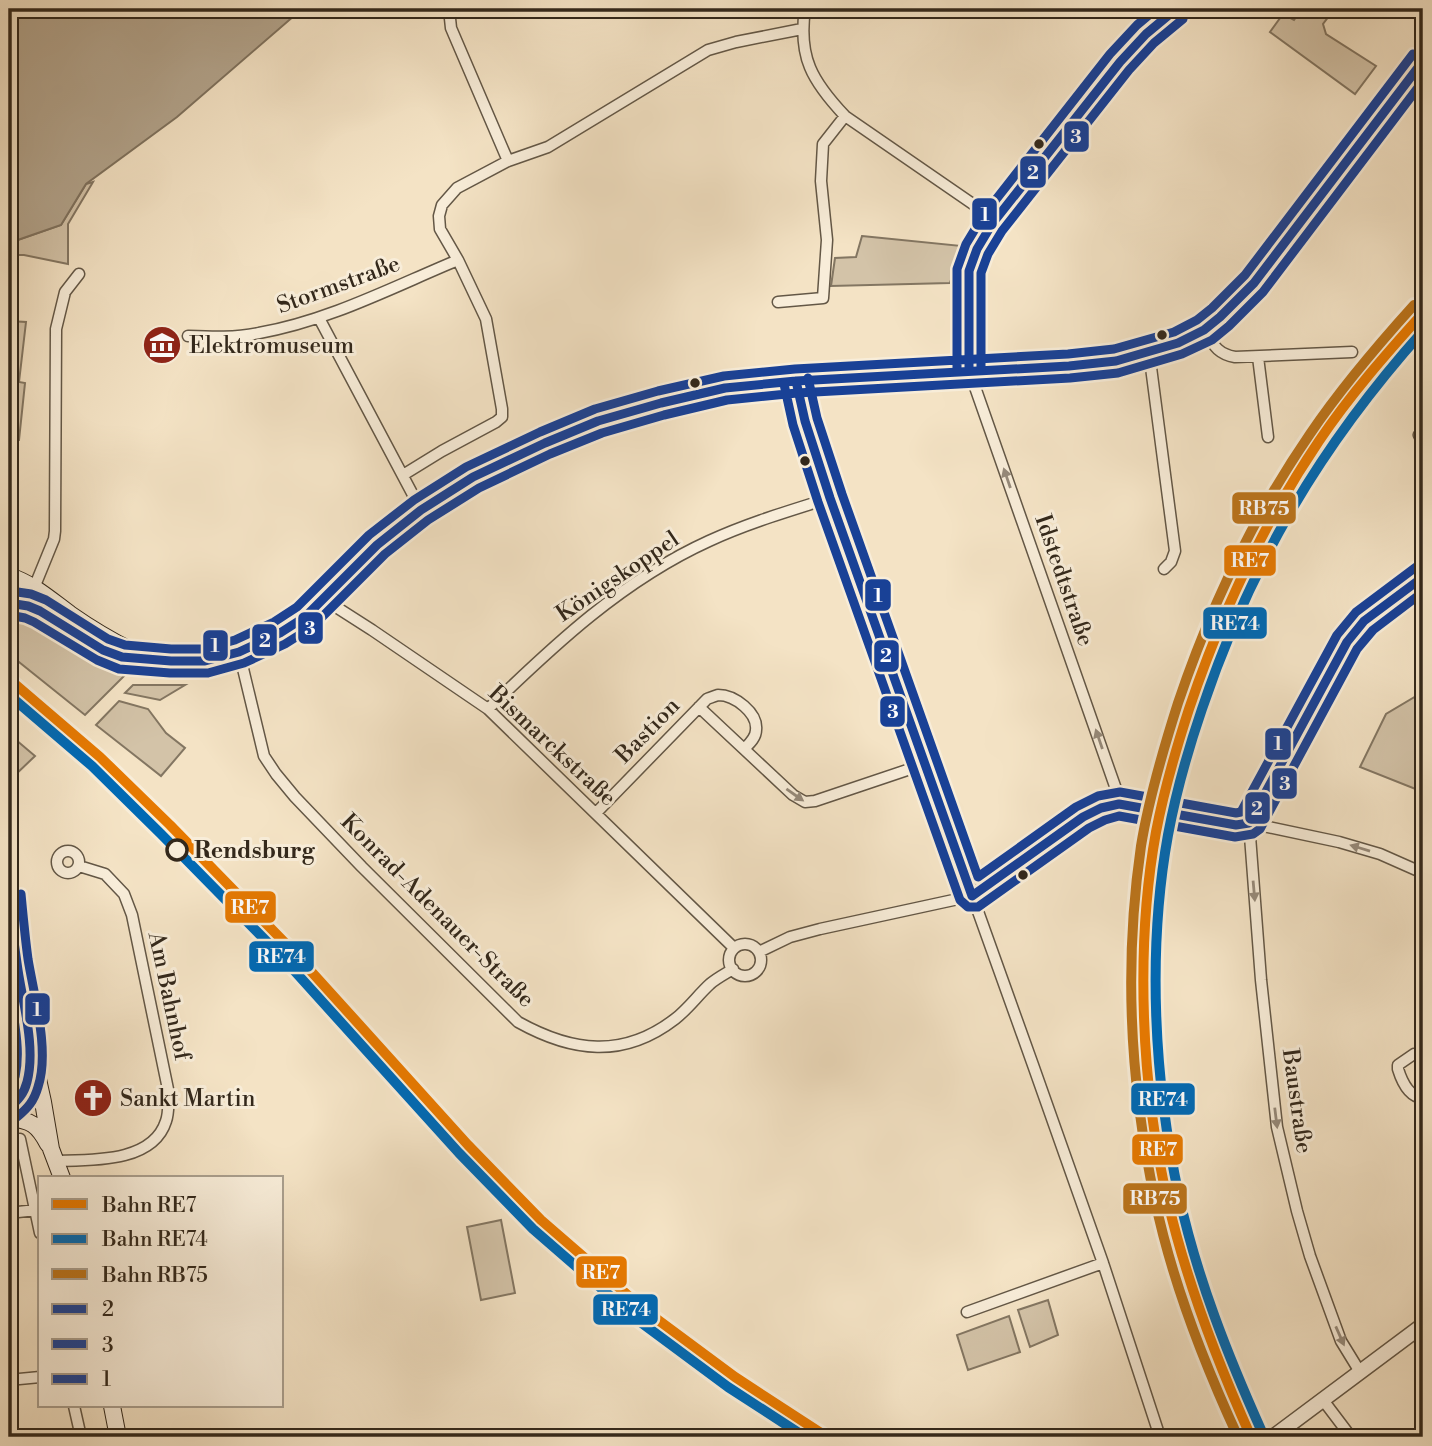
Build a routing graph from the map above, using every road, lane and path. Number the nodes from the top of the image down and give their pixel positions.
1 (449, 9) edge
2 (805, 9) edge
3 (1176, 9) edge
4 (802, 29) junction
5 (1423, 61) edge
6 (845, 116) junction
7 (508, 161) junction
8 (996, 220) junction
9 (458, 260) junction
10 (79, 274) dead end
11 (778, 302) dead end
12 (319, 318) junction
13 (1203, 330) junction
14 (188, 336) dead end
15 (1149, 352) junction
16 (1352, 352) dead end
17 (1258, 357) junction
18 (970, 370) junction
19 (796, 381) junction
20 (1423, 432) edge
21 (1268, 437) dead end
22 (1423, 443) edge
23 (403, 475) junction
24 (830, 498) junction
25 (421, 509) junction
26 (1164, 569) dead end
27 (9, 576) edge
28 (1423, 577) edge
29 (34, 588) junction
30 (322, 598) junction
31 (9, 603) edge
32 (28, 606) junction
33 (239, 652) junction
34 (144, 658) junction
35 (699, 707) junction
36 (488, 709) junction
37 (744, 749) junction
38 (925, 764) junction
39 (1119, 804) junction
40 (596, 813) junction
41 (1249, 823) junction
42 (79, 866) dead end
43 (1423, 873) edge
44 (9, 895) edge
45 (972, 896) junction
46 (734, 948) junction
47 (759, 952) junction
48 (733, 969) junction
49 (30, 1043) junction
50 (1423, 1057) edge
51 (1423, 1098) edge
52 (9, 1108) edge
53 (9, 1118) edge
54 (20, 1139) dead end
55 (54, 1155) junction
56 (61, 1176) edge
57 (36, 1210) junction
58 (9, 1213) edge
59 (38, 1222) edge
60 (1103, 1263) junction
61 (967, 1312) dead end
62 (1423, 1325) edge
63 (1360, 1372) junction
64 (38, 1377) edge
65 (9, 1380) edge
66 (1323, 1400) junction
67 (74, 1408) edge
68 (112, 1408) edge
69 (81, 1437) edge
70 (118, 1437) edge
71 (1160, 1437) edge
72 (1273, 1437) edge
73 (1351, 1437) edge

1 - 7 street
2 - 4 street
3 - 8 street, Idstedtstraße
4 - 6 street
4 - 7 street
5 - 13 main road
6 - 8 street
6 - 11 street
7 - 9 street
8 - 18 street, Idstedtstraße
9 - 12 street, Stormstraße
9 - 23 street
10 - 29 street
12 - 14 street, Stormstraße
12 - 23 street
13 - 15 main road
13 - 17 street
15 - 18 main road
15 - 26 street
16 - 17 street
17 - 21 street
18 - 19 main road
39 -> 18 street, Idstedtstraße
19 - 24 street
19 - 25 main road
20 - 22 street
23 - 25 street
24 - 36 street, Königskoppel
24 - 38 street
25 - 30 main road
27 - 29 main road
28 - 41 street
29 - 32 street
29 - 34 main road
30 - 33 main road
30 - 36 street, Bismarckstraße
31 - 32 main road
32 - 34 main road
33 - 34 main road
33 - 48 street, Konrad-Adenauer-Straße
35 - 37 street, Bastion
35 - 37 street, Bastion
35 - 40 street, Bastion
36 - 40 street, Bismarckstraße
37 -> 38 street, Bastion
38 - 45 street
39 - 41 street
39 - 45 street
40 - 46 street, Bismarckstraße
43 -> 41 street
41 -> 63 street, Baustraße
42 - 55 street, Am Bahnhof
44 - 49 main road
45 - 47 street
45 - 60 street
46 - 47 street
46 - 48 street
47 - 48 street
49 - 52 main road
49 - 55 main road
50 - 51 street
53 - 55 main road
54 - 57 street
55 - 56 main road
57 - 58 street
57 - 59 street
60 - 61 street
60 - 71 street
62 - 63 street
63 - 66 street
64 - 65 street
66 - 72 street
66 - 73 street
67 - 69 street
68 - 70 main road

